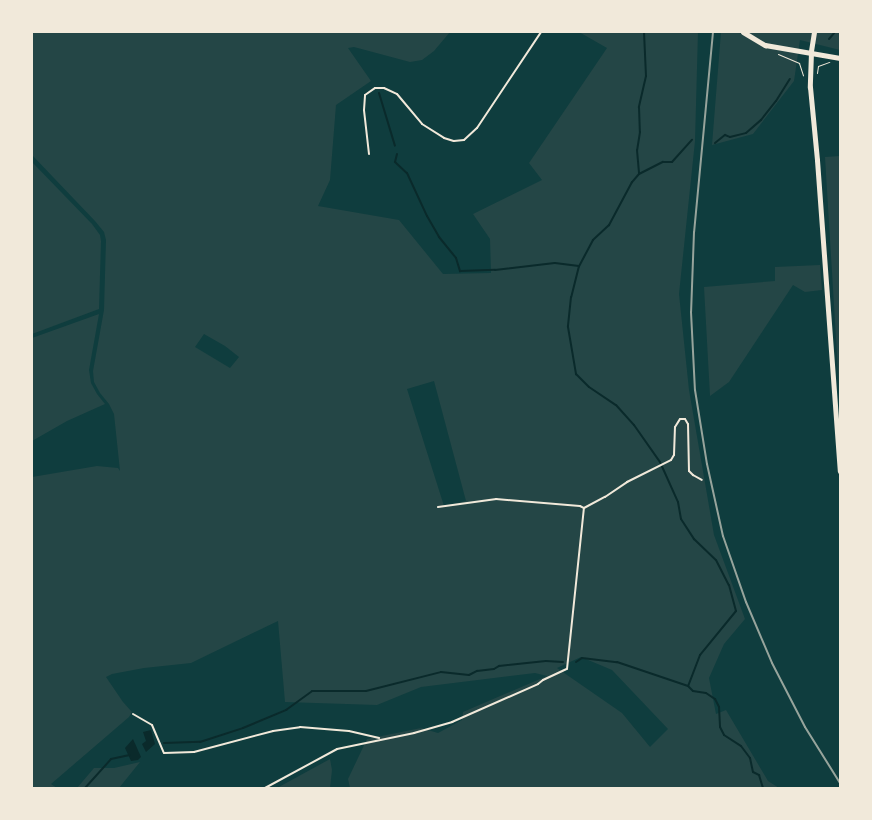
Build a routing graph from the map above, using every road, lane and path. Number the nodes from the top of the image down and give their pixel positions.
1 (541, 32) edge
2 (742, 32) edge
3 (814, 32) edge
4 (775, 52) dead end
5 (810, 52) junction
6 (840, 58) edge
7 (833, 63) dead end
8 (810, 75) junction
9 (369, 154) dead end
10 (840, 471) edge
11 (702, 480) dead end
12 (438, 507) dead end
13 (584, 508) junction
14 (133, 714) dead end
15 (380, 739) junction
16 (265, 788) edge

1 - 9 lane
2 - 5 main road
3 - 5 main road
4 - 8 path
5 - 6 main road
5 - 8 main road
7 - 8 path
8 - 10 main road
11 - 13 lane
12 - 13 lane
13 - 15 lane
14 - 15 lane
15 - 16 lane

